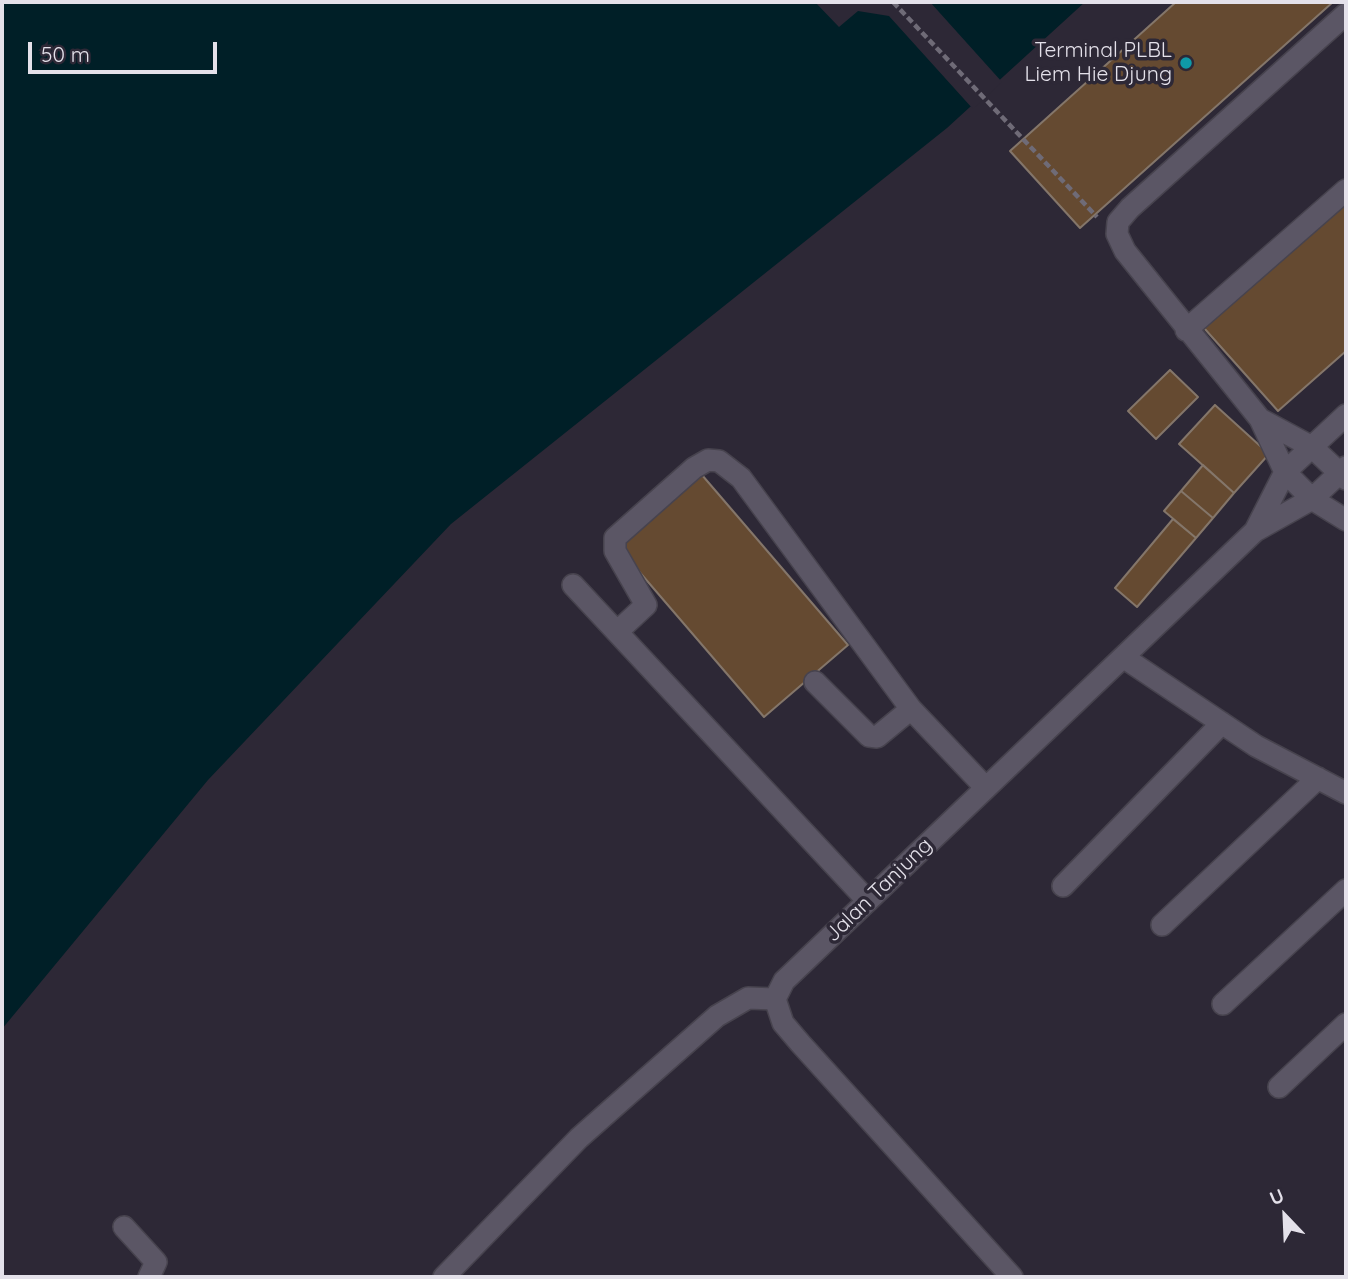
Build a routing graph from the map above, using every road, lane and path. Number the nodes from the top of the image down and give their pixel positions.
1 (893, 2) edge
2 (1346, 14) edge
3 (1346, 190) edge
4 (1121, 242) junction
5 (1186, 330) junction
6 (1346, 415) edge
7 (1260, 419) junction
8 (1312, 447) junction
9 (1285, 472) junction
10 (1344, 473) edge
11 (1312, 499) junction
12 (1346, 520) edge
13 (1255, 531) junction
14 (573, 585) dead end
15 (617, 632) junction
16 (1124, 657) junction
17 (815, 682) dead end
18 (911, 709) junction
19 (1222, 723) junction
20 (1318, 778) junction
21 (986, 788) junction
22 (1346, 793) edge
23 (1063, 886) dead end
24 (1346, 890) edge
25 (869, 901) junction
26 (1162, 925) dead end
27 (775, 999) junction
28 (1223, 1004) dead end
29 (1346, 1024) edge
30 (1279, 1087) dead end
31 (124, 1227) dead end
32 (149, 1277) edge
33 (444, 1277) edge
34 (1012, 1277) edge

1 - 4 path
2 - 4 street
3 - 5 street
4 - 5 street
5 - 7 street
6 - 8 street
7 - 8 street
7 - 9 street
8 - 9 street
8 - 10 street
9 - 11 street
9 - 13 street
10 - 11 street
11 - 12 street
11 - 13 street
13 - 16 street, Jalan Tanjung
14 - 15 street
15 - 18 street
15 - 25 street
16 - 19 street
16 - 21 street, Jalan Tanjung
17 - 18 street
18 - 21 street
19 - 20 street
19 - 23 street
20 - 22 street
20 - 26 street
21 - 25 street, Jalan Tanjung
24 - 28 street
25 - 27 street, Jalan Tanjung
27 - 33 street
27 - 34 street
29 - 30 street
31 - 32 street

